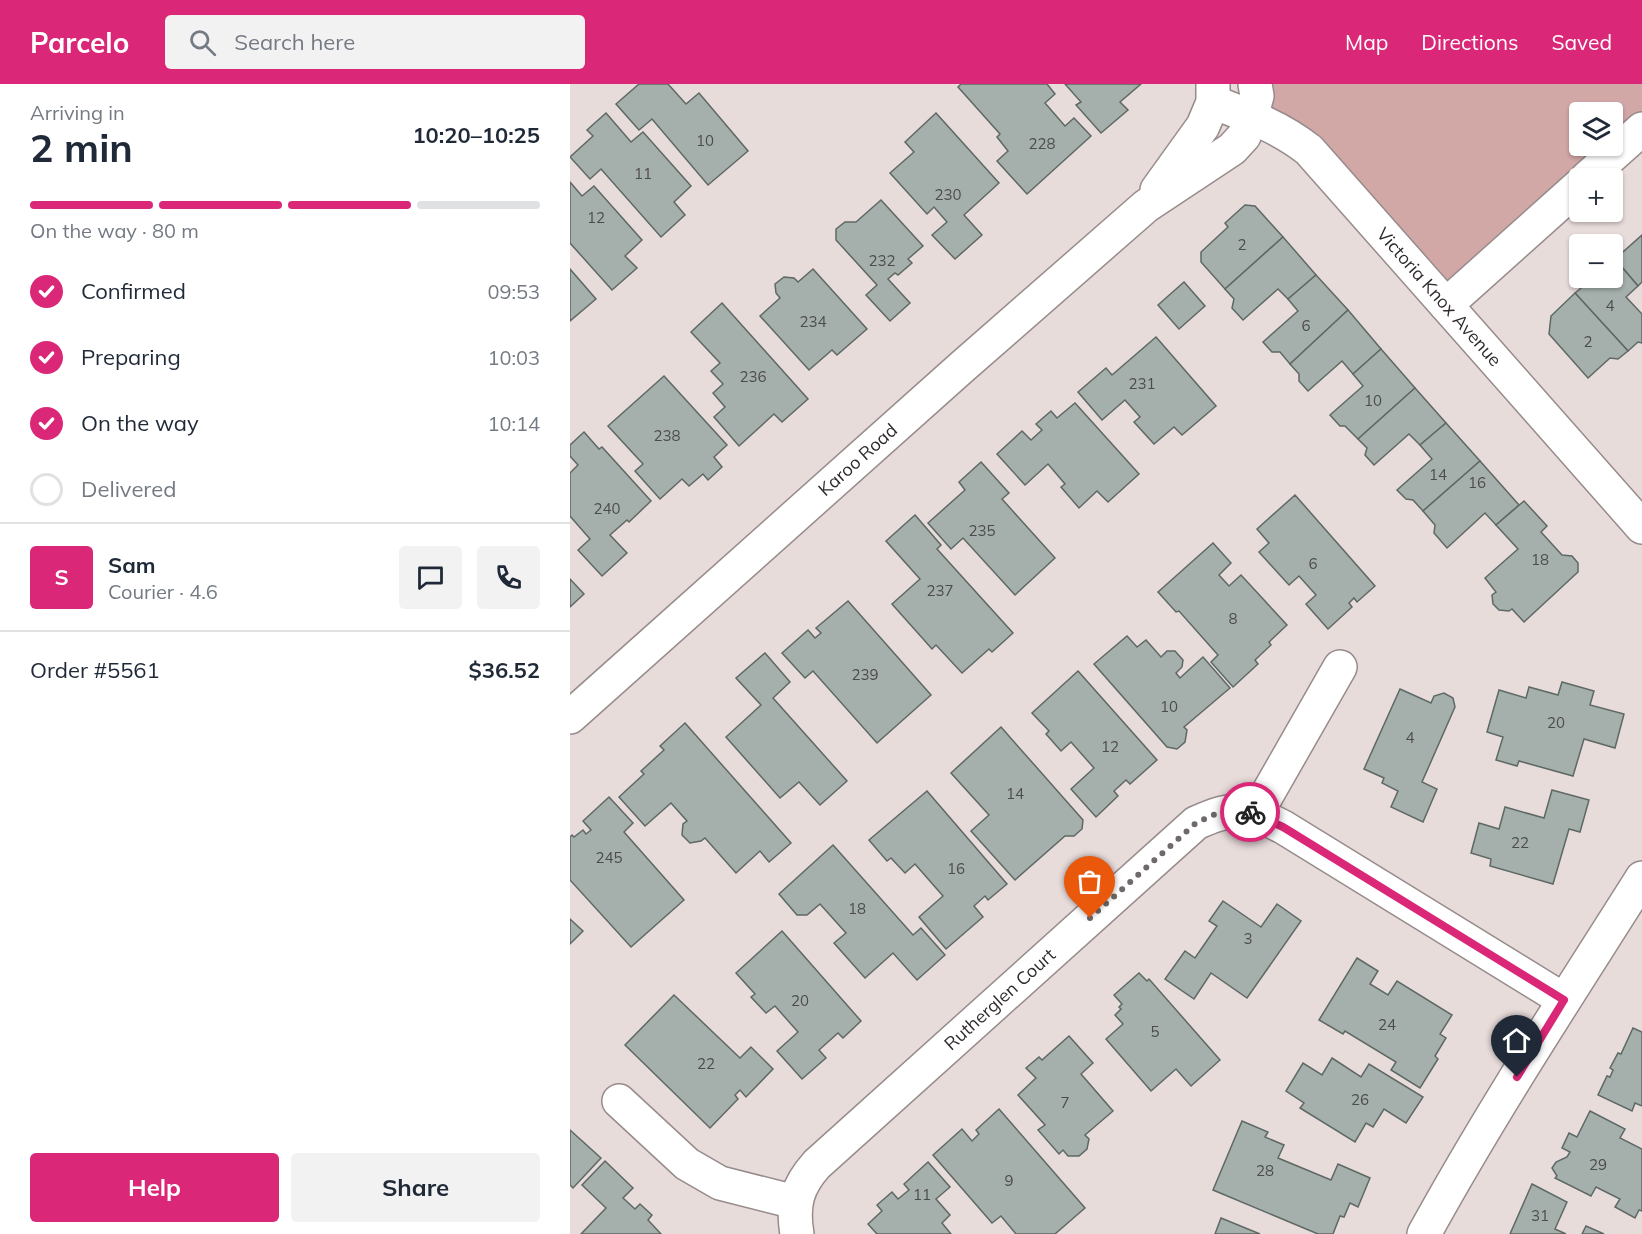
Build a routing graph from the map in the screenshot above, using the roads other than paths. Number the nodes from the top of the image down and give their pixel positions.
1 (1255, 84) edge
2 (1213, 93) edge
3 (1251, 117) junction
4 (1642, 129) edge
5 (1598, 168) edge
6 (1569, 195) edge
7 (1146, 206) junction
8 (1446, 305) junction
9 (1642, 527) edge
10 (1340, 667) dead end
11 (570, 717) edge
12 (1256, 814) junction
13 (1642, 878) edge
14 (1564, 1000) junction
15 (619, 1101) dead end
16 (795, 1202) junction
17 (798, 1234) edge
18 (1424, 1234) edge

1 - 3 street, Karoo Road
2 - 3 street, Victoria Knox Avenue
2 - 7 street, Karoo Road
3 - 7 street, Karoo Road
3 - 8 street, Victoria Knox Avenue
4 - 5 street
6 - 8 street
7 - 11 street, Karoo Road
8 - 9 street, Victoria Knox Avenue
10 - 12 street
12 - 14 street, Rutherglen Court
12 - 16 street, Rutherglen Court
13 - 14 street
14 - 18 street
15 - 16 street
16 - 17 street, Rutherglen Court

